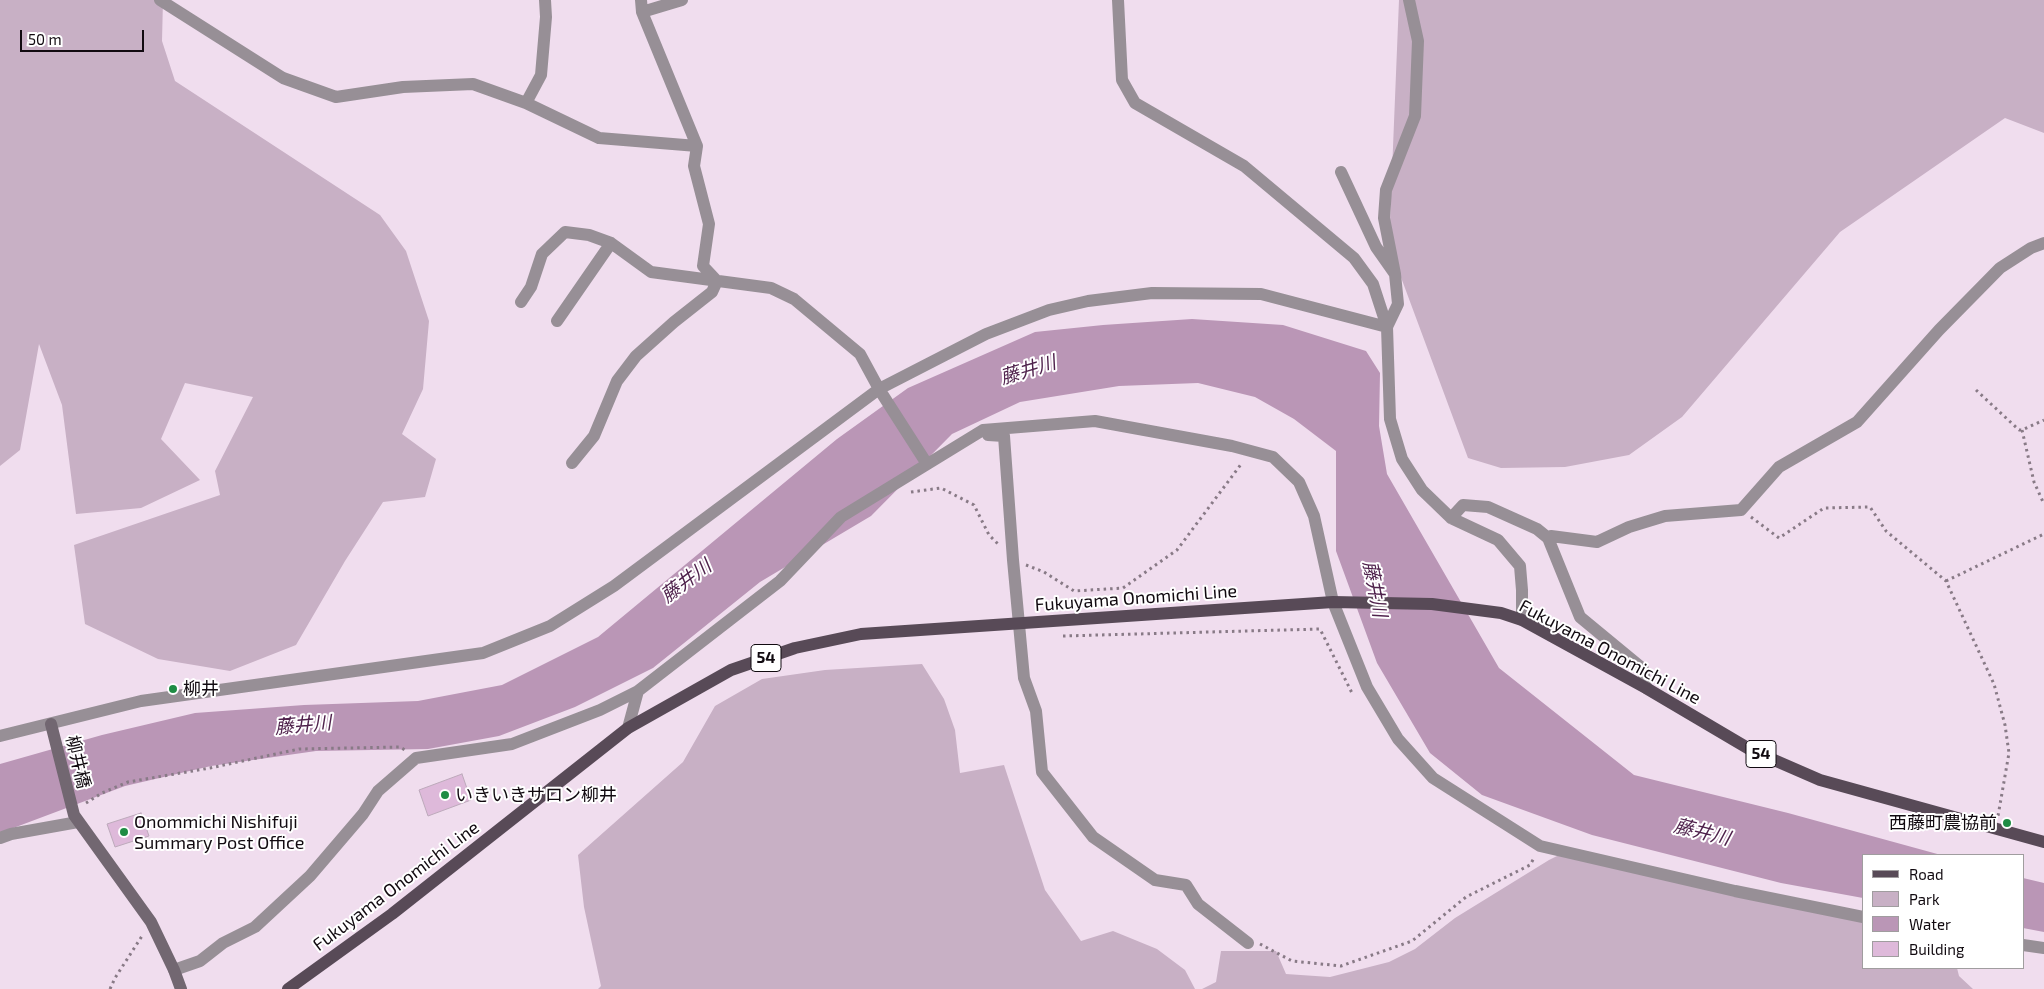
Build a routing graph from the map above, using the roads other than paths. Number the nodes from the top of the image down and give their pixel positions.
1 (160, 0) edge
2 (545, 0) edge
3 (682, 0) edge
4 (1118, 0) edge
5 (1409, 0) edge
6 (642, 6) edge
7 (526, 104) junction
8 (697, 146) junction
9 (1342, 172) dead end
10 (611, 243) junction
11 (2044, 243) edge
12 (1395, 274) junction
13 (717, 281) junction
14 (521, 302) dead end
15 (557, 321) dead end
16 (1387, 327) junction
17 (879, 389) junction
18 (983, 430) junction
19 (572, 463) dead end
20 (927, 464) junction
21 (1451, 518) junction
22 (1548, 538) junction
23 (1339, 603) junction
24 (1522, 620) junction
25 (1018, 623) junction
26 (1646, 688) junction
27 (638, 691) junction
28 (51, 724) junction
29 (628, 728) junction
30 (0, 736) edge
31 (74, 815) junction
32 (0, 838) edge
33 (2044, 842) edge
34 (1862, 917) edge
35 (1248, 943) road end
36 (2024, 945) edge
37 (2044, 948) edge
38 (174, 970) junction
39 (181, 989) edge
40 (288, 989) edge

1 - 7 street
2 - 7 street
3 - 6 street
4 - 16 street
5 - 12 street
6 - 8 street
7 - 8 street
8 - 13 street
9 - 12 street
10 - 13 street
10 - 14 street
10 - 15 street
11 - 22 street
12 - 16 street
13 - 17 street
13 - 19 street
16 - 17 street
16 - 21 street
17 - 20 street
17 - 28 street
18 - 20 street
18 - 23 street
18 - 25 street
20 - 27 street
21 - 22 street
21 - 24 street
22 - 26 street
23 - 24 main road, Fukuyama Onomichi Line / 54
23 - 25 main road, Fukuyama Onomichi Line / 54
23 - 34 street
24 - 26 main road, Fukuyama Onomichi Line / 54
25 - 29 main road, Fukuyama Onomichi Line / 54
25 - 35 street
26 - 33 main road, Fukuyama Onomichi Line / 54
27 - 29 street
27 - 38 street
28 - 30 street
28 - 31 street, 柳井橋
29 - 40 main road, Fukuyama Onomichi Line / 54
31 - 32 street
31 - 38 street
36 - 37 street
38 - 39 street

